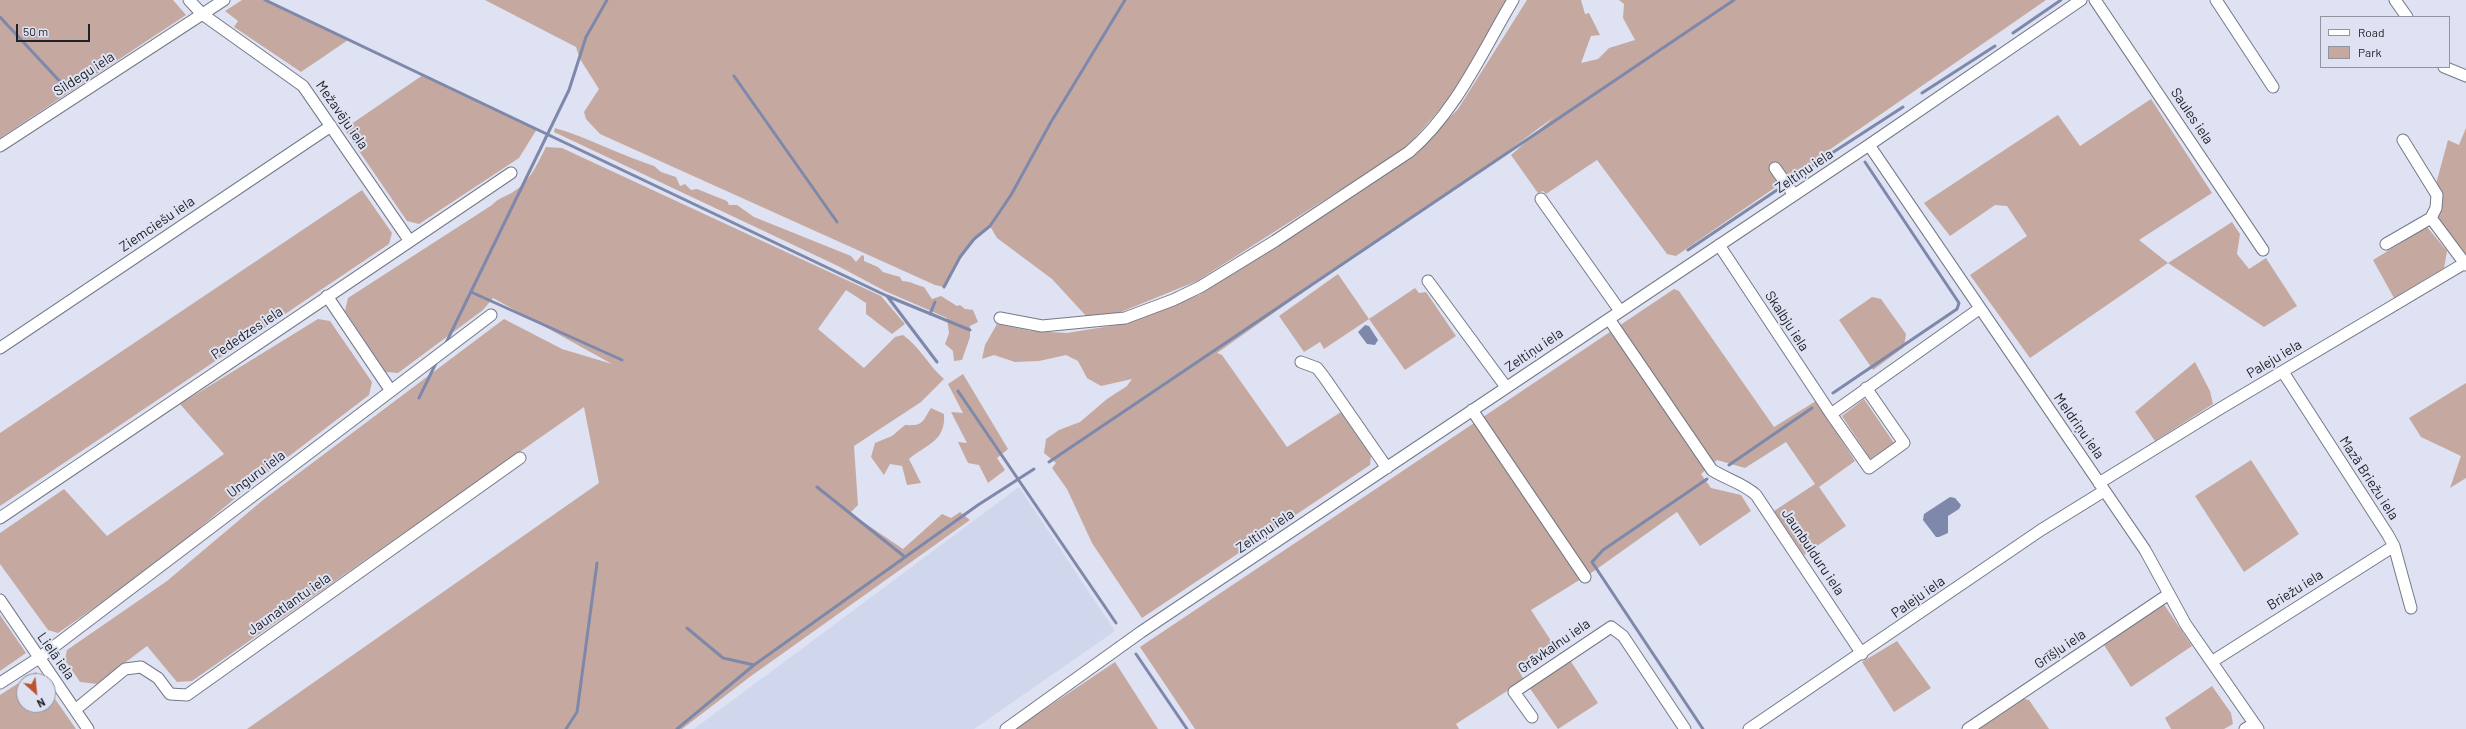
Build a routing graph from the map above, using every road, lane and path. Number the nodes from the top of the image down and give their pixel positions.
1 (189, 0) edge
2 (224, 0) edge
3 (1513, 0) edge
4 (2081, 0) edge
5 (2095, 0) edge
6 (2216, 0) edge
7 (2396, 0) edge
8 (202, 14) junction
9 (2406, 16) edge
10 (2446, 68) edge
11 (2466, 76) edge
12 (2273, 87) dead end
13 (331, 126) junction
14 (2403, 140) dead end
15 (1869, 145) junction
16 (0, 146) edge
17 (1775, 168) dead end
18 (511, 173) dead end
19 (1794, 195) junction
20 (1541, 199) dead end
21 (2431, 218) junction
22 (409, 240) junction
23 (2386, 244) dead end
24 (1719, 245) junction
25 (2263, 250) dead end
26 (2465, 264) edge
27 (1428, 281) dead end
28 (327, 296) junction
29 (1979, 308) junction
30 (1620, 311) junction
31 (491, 315) dead end
32 (1000, 318) dead end
33 (1609, 319) junction
34 (0, 348) edge
35 (1301, 362) dead end
36 (2283, 372) junction
37 (1506, 387) junction
38 (1866, 388) junction
39 (391, 391) junction
40 (1472, 410) junction
41 (1831, 414) junction
42 (520, 458) dead end
43 (1387, 468) junction
44 (2102, 487) junction
45 (0, 518) edge
46 (2394, 546) junction
47 (1585, 577) dead end
48 (2169, 594) junction
49 (0, 600) edge
50 (2411, 608) dead end
51 (1862, 654) junction
52 (39, 658) junction
53 (2213, 661) junction
54 (0, 683) edge
55 (75, 710) junction
56 (1532, 717) dead end
57 (2252, 727) edge
58 (88, 729) edge
59 (1006, 729) edge
60 (1685, 729) edge
61 (1750, 729) edge
62 (1968, 729) edge

1 - 8 street, Mežavēju iela
2 - 8 street, Sildegu iela
3 - 32 street
4 - 15 street, Zeltiņu iela
5 - 25 street, Saules iela
6 - 12 street
7 - 9 street
8 - 13 street, Mežavēju iela
8 - 16 street, Sildegu iela
10 - 11 street
13 - 22 street, Mežavēju iela
13 - 34 street, Ziemciešu iela
14 - 21 street
15 - 19 street, Zeltiņu iela
15 - 29 street, Meldriņu iela
17 - 19 street
18 - 22 street, Pededzes iela
19 - 24 street, Zeltiņu iela
20 - 30 street
21 - 23 street
21 - 26 street
22 - 28 street, Pededzes iela
24 - 30 street, Zeltiņu iela
24 - 41 street, Skalbju iela
26 - 36 street, Paleju iela
27 - 37 street
28 - 39 street
28 - 45 street, Pededzes iela
29 - 38 street
29 - 44 street, Meldriņu iela
30 - 33 street, Zeltiņu iela
31 - 39 street, Unguru iela
33 - 37 street, Zeltiņu iela
33 - 51 street, Jaunbulduru iela
35 - 43 street
36 - 44 street, Paleju iela
36 - 46 street, Mazā Briežu iela
37 - 40 street, Zeltiņu iela
38 - 41 street
38 - 41 street, Skalbju iela
39 - 52 street, Unguru iela
40 - 43 street, Zeltiņu iela
40 - 47 street
42 - 55 street, Jaunatlantu iela
43 - 59 street, Zeltiņu iela
44 - 48 street, Meldriņu iela
44 - 51 street, Paleju iela
46 - 50 street, Mazā Briežu iela
46 - 53 street, Briežu iela
48 - 53 street, Meldriņu iela
48 - 62 street, Grīšļu iela
49 - 52 street, Lielā iela
51 - 61 street, Paleju iela
52 - 54 street, Unguru iela
52 - 55 street, Lielā iela
53 - 57 street, Meldriņu iela
55 - 58 street, Lielā iela
56 - 60 street, Grāvkalnu iela

